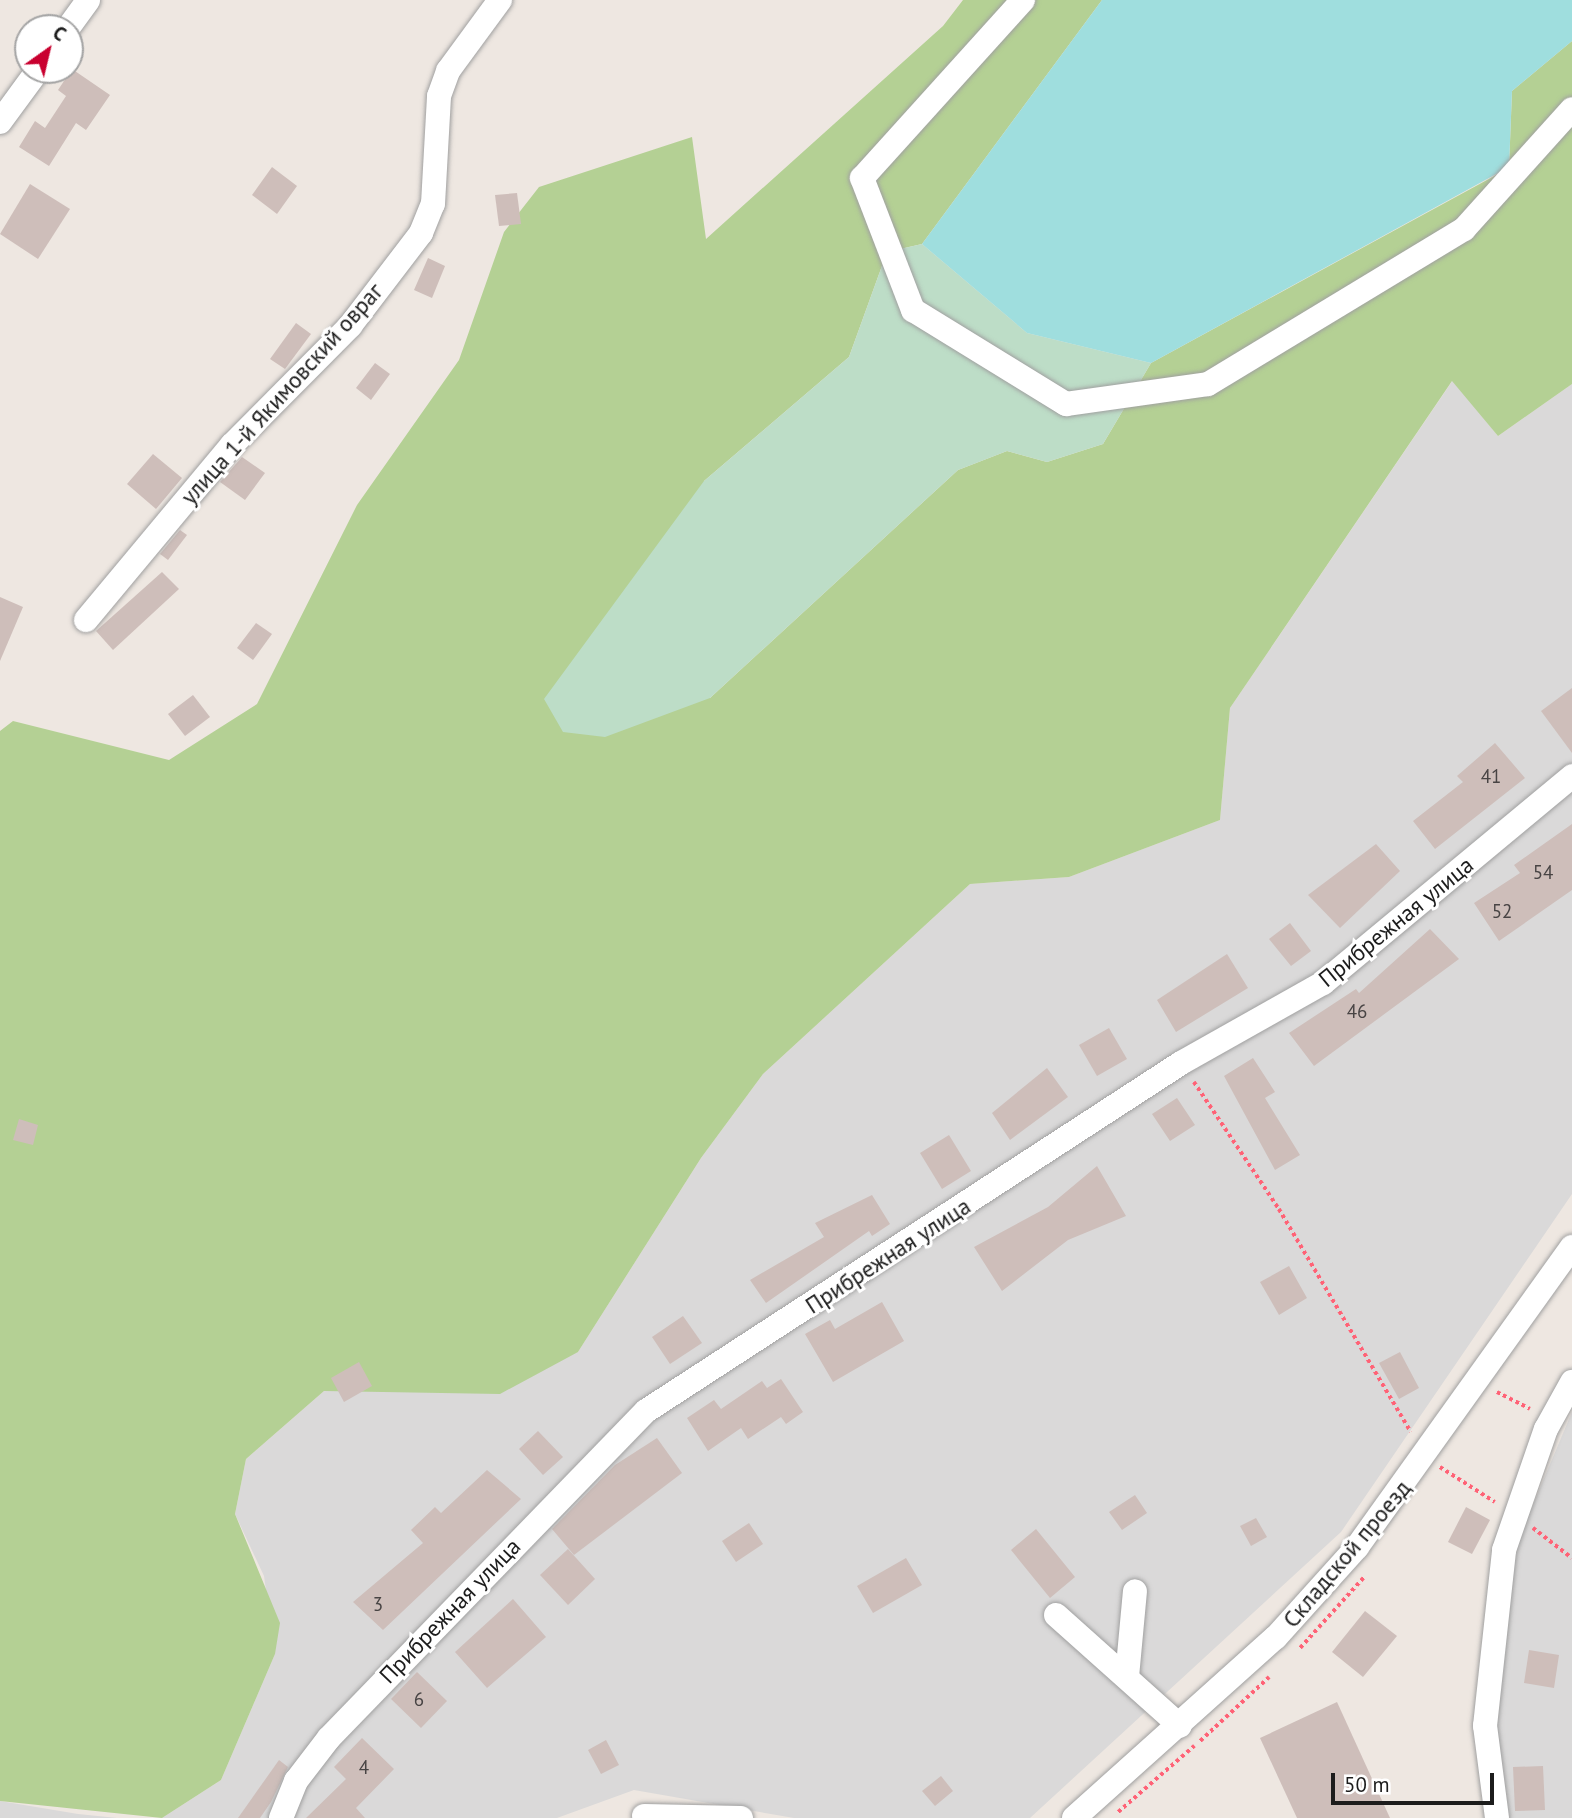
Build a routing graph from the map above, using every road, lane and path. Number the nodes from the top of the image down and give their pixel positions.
1 (500, 0) edge
2 (1023, 0) edge
3 (27, 84) edge
4 (1572, 109) edge
5 (0, 122) edge
6 (86, 620) dead end
7 (1572, 776) edge
8 (1181, 1063) junction
9 (1572, 1247) edge
10 (1572, 1382) edge
11 (1496, 1392) dead end
12 (1551, 1419) junction
13 (1426, 1458) junction
14 (1495, 1502) dead end
15 (1516, 1515) junction
16 (1572, 1558) edge
17 (1135, 1591) dead end
18 (1056, 1615) dead end
19 (1127, 1677) junction
20 (1180, 1726) junction
21 (644, 1816) dead end
22 (281, 1818) edge
23 (741, 1818) edge
24 (1074, 1818) edge
25 (1497, 1818) edge

1 - 6 street, улица 1-й Якимовский овраг
2 - 4 street
3 - 5 street
7 - 8 street, Прибрежная улица
8 - 13 path
8 - 22 street, Прибрежная улица
9 - 13 street, Складской проезд
10 - 12 street
11 - 12 path
12 - 15 street
13 - 14 path
13 - 20 street, Складской проезд
15 - 16 path
15 - 25 street
17 - 19 street
18 - 19 street
19 - 20 street
20 - 24 street, Складской проезд
21 - 23 street

